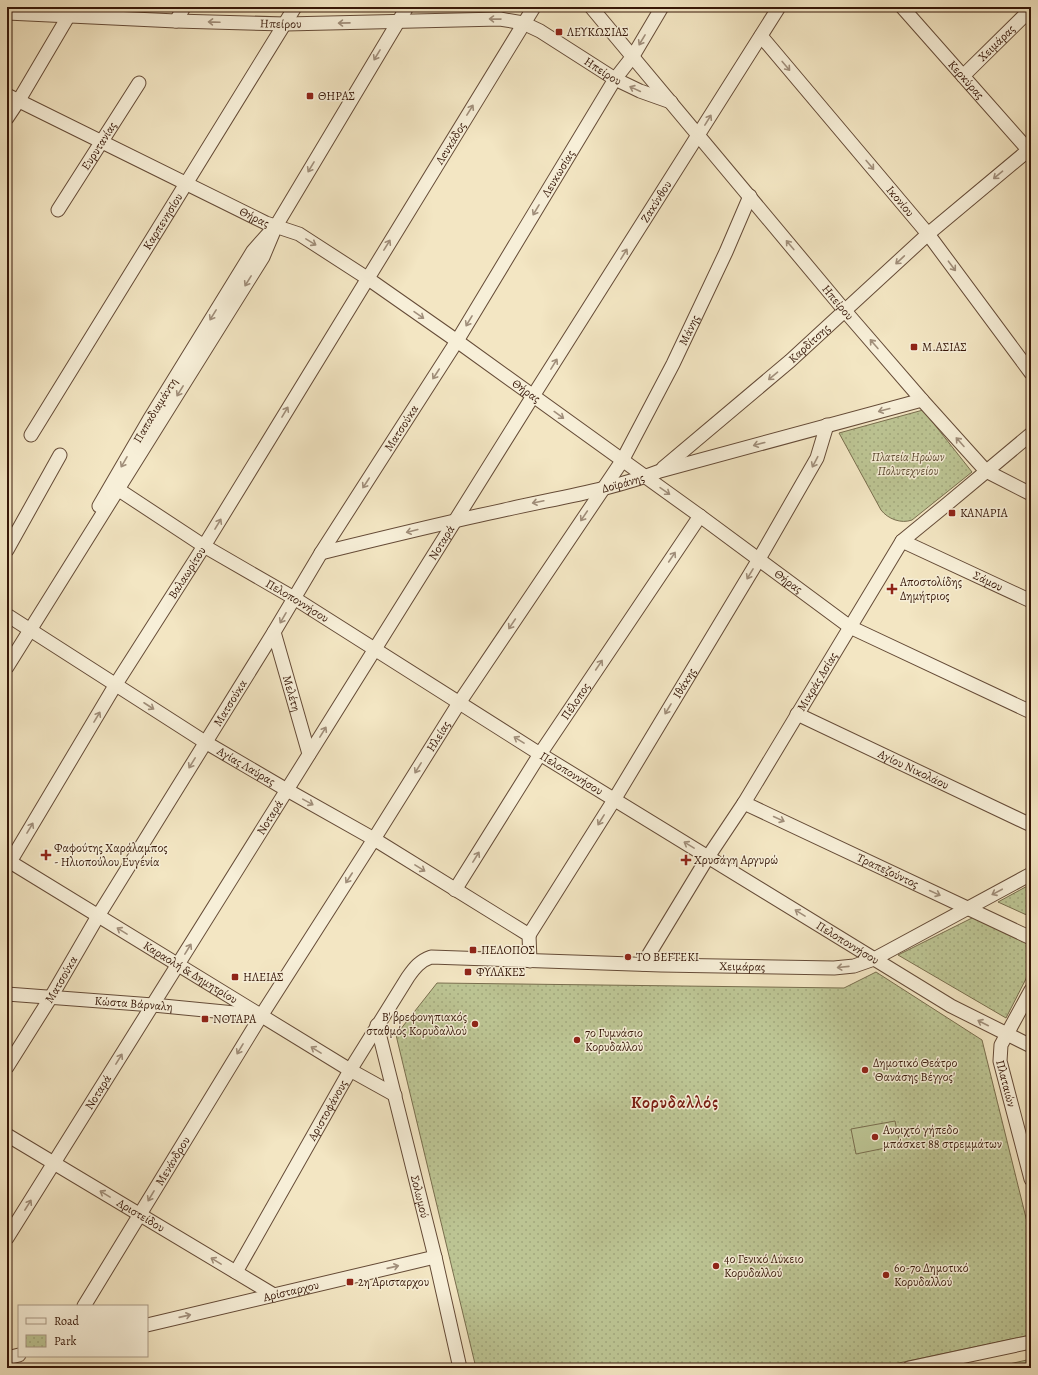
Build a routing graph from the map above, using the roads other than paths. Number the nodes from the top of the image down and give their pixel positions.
1 (184, 7) edge
2 (296, 7) edge
3 (407, 7) edge
4 (534, 7) edge
5 (591, 7) edge
6 (662, 7) edge
7 (779, 7) edge
8 (902, 7) edge
9 (1031, 9) edge
10 (71, 11) edge
11 (7, 12) edge
12 (176, 21) junction
13 (397, 22) junction
14 (286, 24) junction
15 (523, 24) junction
16 (761, 36) junction
17 (633, 56) junction
18 (963, 76) junction
19 (615, 79) junction
20 (139, 83) dead end
21 (13, 98) edge
22 (672, 102) junction
23 (7, 118) edge
24 (699, 135) junction
25 (102, 142) junction
26 (1030, 150) edge
27 (186, 182) junction
28 (750, 196) junction
29 (58, 210) dead end
30 (276, 226) junction
31 (928, 234) junction
32 (367, 278) junction
33 (845, 311) junction
34 (457, 341) junction
35 (1031, 373) edge
36 (533, 396) junction
37 (922, 400) junction
38 (827, 425) junction
39 (1031, 434) edge
40 (31, 435) dead end
41 (60, 455) dead end
42 (622, 461) junction
43 (660, 471) junction
44 (986, 471) junction
45 (645, 477) junction
46 (602, 488) junction
47 (119, 490) junction
48 (1031, 494) edge
49 (700, 516) junction
50 (456, 520) junction
51 (902, 541) junction
52 (204, 546) junction
53 (7, 550) edge
54 (321, 553) junction
55 (759, 559) junction
56 (294, 598) junction
57 (1031, 601) edge
58 (46, 603) junction
59 (7, 615) edge
60 (850, 627) junction
61 (30, 630) junction
62 (274, 632) junction
63 (375, 649) junction
64 (7, 667) edge
65 (116, 684) junction
66 (459, 703) junction
67 (1031, 712) edge
68 (797, 714) junction
69 (205, 742) junction
70 (309, 754) junction
71 (540, 754) junction
72 (287, 790) junction
73 (614, 800) junction
74 (744, 803) junction
75 (1031, 825) edge
76 (374, 839) junction
77 (708, 857) junction
78 (8, 863) edge
79 (1031, 874) edge
80 (455, 890) junction
81 (967, 908) junction
82 (98, 916) junction
83 (529, 935) junction
84 (1031, 938) edge
85 (431, 957) joint
86 (874, 959) junction
87 (530, 961) junction
88 (643, 964) junction
89 (178, 965) junction
90 (1031, 990) edge
91 (7, 994) edge
92 (51, 997) junction
93 (153, 1005) junction
94 (260, 1016) junction
95 (377, 1025) junction
96 (1006, 1034) junction
97 (1031, 1046) edge
98 (7, 1067) edge
99 (350, 1070) junction
100 (395, 1095) junction
101 (7, 1135) edge
102 (1028, 1155) edge
103 (54, 1163) junction
104 (1031, 1179) edge
105 (139, 1214) junction
106 (7, 1238) edge
107 (435, 1257) junction
108 (236, 1272) junction
109 (274, 1295) junction
110 (85, 1305) edge
111 (148, 1325) edge
112 (1031, 1342) edge
113 (460, 1368) edge
114 (909, 1368) edge

1 - 12 street
2 - 14 street, Καρπενησίου
3 - 13 street, Παπαδιαμάντη
4 - 15 street, Λeυκάδος
5 - 17 street
6 -> 17 street, Λευκωσίας
7 - 16 street, Ζακύνθου
8 - 18 street, Κερκύρας
9 - 18 street, Χειμάρας
10 - 11 street, Ηπείρου
10 - 12 street, Ηπείρου
10 - 21 street
14 -> 12 street, Ηπείρου
13 -> 14 street, Ηπείρου
15 -> 13 street, Ηπείρου
13 -> 30 street, Παπαδιαμάντη
14 - 27 street, Καρπενησίου
15 - 19 street, Ηπείρου
32 -> 15 street, Λeυκάδος
24 -> 16 street, Ζακύνθου
16 -> 31 street, Ικονίου
17 - 19 street, Λευκωσίας
17 - 22 street
18 - 26 street, Κερκύρας
22 -> 19 street, Ηπείρου
19 -> 34 street, Λευκωσίας
20 - 25 street, Ευρυτανίας
21 - 23 street
21 - 25 street, Θήρας
22 - 24 street, Ηπείρου
24 - 28 street, Ηπείρου
36 -> 24 street, Ζακύνθου
25 - 27 street, Θήρας
25 - 29 street, Ευρυτανίας
26 -> 31 street, Καρδίτσης
27 - 30 street, Θήρας
27 - 40 street, Καρπενησίου
33 -> 28 street, Ηπείρου
28 - 42 street, Μάνης
30 -> 32 street, Θήρας
30 -> 47 street, Παπαδιαμάντη
30 -> 58 street, Παπαδιαμάντη
31 -> 33 street, Καρδίτσης
31 -> 35 street, Ικονίου
32 -> 34 street, Θήρας
52 -> 32 street, Βαλαωρίτου
37 -> 33 street, Ηπείρου
33 -> 43 street, Καρδίτσης
34 - 36 street, Θήρας
34 -> 54 street, Ματσούκα
36 -> 42 street, Θήρας
36 - 50 street, Νοταρά
37 -> 38 street, Δοϊράνης
44 -> 37 street, Ηπείρου
38 -> 43 street, Δοϊράνης
38 -> 55 street, Ιθάκης
39 - 44 street, Μικράς Ασίας
41 - 53 street
42 - 45 street, Θήρας
42 - 46 street, Ηλείας
43 - 45 street, Δοϊράνης
44 - 48 street, Ηπείρου
44 - 51 street, Μικράς Ασίας
45 - 46 street, Δοϊράνης
45 -> 49 street, Θήρας
46 -> 50 street, Δοϊράνης
46 -> 66 street, Ηλείας
47 - 52 street, Πελοποννήσου
47 - 58 street, Παπαδιαμάντη
49 - 55 street, Θήρας
71 -> 49 street, Πέλοπος
50 -> 54 street, Δοϊράνης
50 - 63 street, Νοταρά
51 - 57 street, Σάμου
51 - 60 street, Μικράς Ασίας
52 - 56 street, Πελοποννήσου
52 - 65 street, Βαλαωρίτου
54 - 56 street, Ματσούκα
55 - 60 street, Θήρας
55 -> 73 street, Ιθάκης
56 -> 62 street, Ματσούκα
56 - 63 street, Πελοποννήσου
58 - 61 street, Παπαδιαμάντη
59 - 61 street, Αγίας Λαύρας
60 - 67 street, Θήρας
60 - 68 street, Μικράς Ασίας
61 - 64 street, Παπαδιαμάντη
61 - 65 street, Αγίας Λαύρας
62 - 69 street, Ματσούκα
62 - 70 street, Μελέτη
63 - 66 street, Πελοποννήσου
70 -> 63 street, Νοταρά
65 -> 69 street, Αγίας Λαύρας
78 -> 65 street, Βαλαωρίτου
71 -> 66 street, Πελοποννήσου
66 -> 76 street, Ηλείας
68 - 74 street, Μικράς Ασίας
68 - 75 street, Αγίου Νικολάου
69 - 72 street, Αγίας Λαύρας
69 -> 82 street, Ματσούκα
70 - 72 street, Νοταρά
71 - 73 street, Πελοποννήσου
80 -> 71 street, Πέλοπος
72 -> 76 street, Αγίας Λαύρας
89 -> 72 street, Νοταρά
77 -> 73 street, Πελοποννήσου
73 -> 83 street, Ιθάκης
74 - 77 street, Μικράς Ασίας
74 -> 81 street, Τραπεζούντος
76 -> 80 street, Αγίας Λαύρας
76 -> 94 street, Ηλείας
86 -> 77 street, Πελοποννήσου
77 - 88 street, Μικράς Ασίας
78 - 82 street, Καραολή & Δημητρίου
79 -> 81 street, Χειμάρας
80 - 83 street, Αγίας Λαύρας
81 - 84 street, Τραπεζούντος
81 - 86 street, Χειμάρας
89 -> 82 street, Καραολή & Δημητρίου
82 - 92 street, Ματσούκα
83 - 87 street
85 - 87 street, Χειμάρας
85 - 95 street, Αριστοφάνους
86 -> 88 street, Χειμάρας
96 -> 86 street, Πελοποννήσου
87 - 88 street, Χειμάρας
89 - 93 street, Νοταρά
89 - 94 street, Καραολή & Δημητρίου
90 - 96 street, Πλαταιών
91 - 92 street, Κώστα Βάρναλη
92 - 93 street, Κώστα Βάρναλη
92 - 98 street, Ματσούκα
93 - 94 street, Κώστα Βάρναλη
103 -> 93 street, Νοταρά
99 -> 94 street, Καραολή & Δημητρίου
94 -> 105 street, Μενάνδρου
95 - 99 street, Αριστοφάνους
95 - 100 street, Σολωμού
96 - 97 street, Πελοποννήσου
96 - 102 street, Πλαταιών
99 - 100 street, Καραολή & Δημητρίου
99 - 108 street, Αριστοφάνους
100 - 107 street, Σολωμού
101 - 103 street, Αριστείδου
102 - 104 street, Πλαταιών
105 -> 103 street, Αριστείδου
106 -> 103 street, Νοταρά
108 -> 105 street, Αριστείδου
105 - 110 street, Μενάνδρου
109 -> 107 street, Αρίσταρχου
107 - 113 street, Σολωμού
108 - 109 street, Αριστείδου
111 -> 109 street, Αρίσταρχου
112 - 114 street

